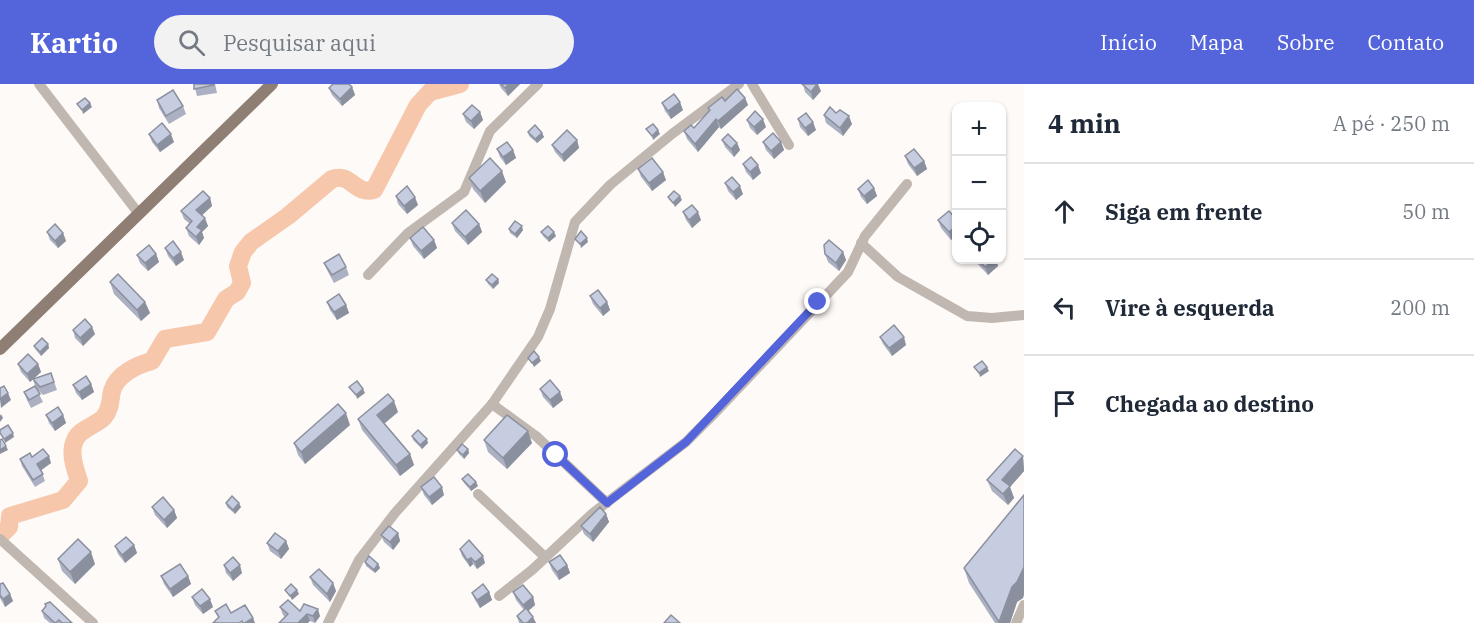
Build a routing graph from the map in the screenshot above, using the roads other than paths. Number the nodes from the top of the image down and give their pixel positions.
1 (39, 84) edge
2 (272, 84) edge
3 (538, 84) edge
4 (752, 84) edge
5 (735, 85) edge
6 (789, 145) dead end
7 (907, 184) dead end
8 (139, 214) junction
9 (861, 243) junction
10 (368, 275) dead end
11 (1024, 315) edge
12 (0, 350) edge
13 (492, 404) junction
14 (478, 494) dead end
15 (607, 503) junction
16 (0, 539) edge
17 (545, 557) junction
18 (499, 596) dead end
19 (1024, 605) edge
20 (93, 623) edge
21 (328, 623) edge
22 (1016, 623) edge

1 - 8 street
2 - 8 main road
3 - 10 street
4 - 6 street
5 - 13 street
7 - 9 street
8 - 12 main road
9 - 11 street
9 - 15 street
13 - 15 street
13 - 21 street
14 - 17 street
15 - 17 street
16 - 20 street
17 - 18 street
19 - 22 street

